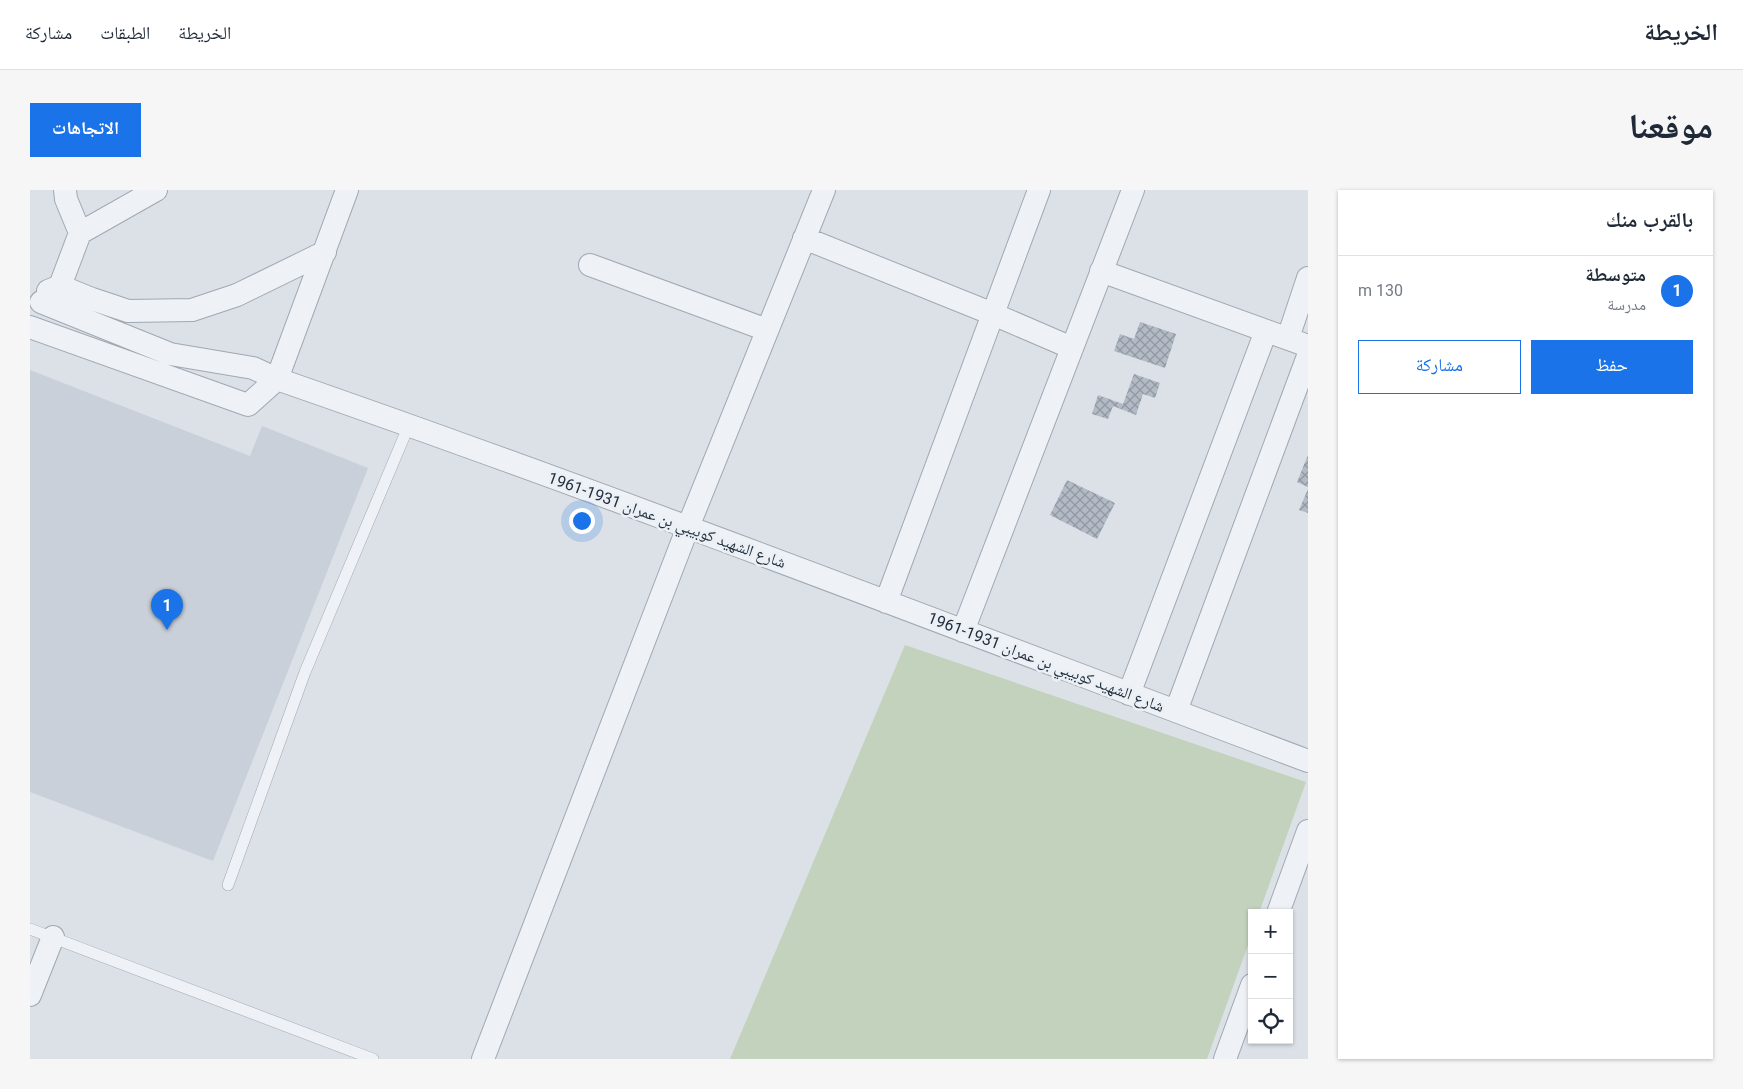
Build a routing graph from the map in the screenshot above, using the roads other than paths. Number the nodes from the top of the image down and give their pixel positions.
1 (66, 190) edge
2 (156, 190) edge
3 (347, 190) edge
4 (824, 190) edge
5 (1039, 190) edge
6 (1133, 190) edge
7 (80, 233) junction
8 (804, 238) junction
9 (325, 252) junction
10 (590, 265) dead end
11 (1101, 271) junction
12 (1308, 278) edge
13 (60, 286) junction
14 (41, 302) junction
15 (993, 314) junction
16 (30, 321) edge
17 (30, 327) edge
18 (767, 330) junction
19 (1266, 331) junction
20 (1298, 342) edge
21 (1072, 348) junction
22 (1308, 356) edge
23 (276, 379) junction
24 (409, 425) junction
25 (688, 527) junction
26 (886, 602) junction
27 (963, 631) junction
28 (1129, 694) junction
29 (1176, 711) junction
30 (1308, 761) edge
31 (1308, 831) edge
32 (228, 885) dead end
33 (1279, 909) edge
34 (30, 929) edge
35 (53, 937) junction
36 (30, 995) edge
37 (1248, 997) edge
38 (373, 1059) edge
39 (483, 1059) edge
40 (1225, 1059) edge

1 - 7 street
2 - 7 street
3 - 9 street
4 - 8 street
5 - 15 street
6 - 11 street
7 - 13 street
8 - 15 street
8 - 18 street
9 - 13 street
9 - 23 street
10 - 18 street
11 - 19 street
11 - 21 street
12 - 20 street
13 - 14 street
14 - 16 street
14 - 23 street, شارع الشهيد كوبيبي بن عمران 1931-1961
15 - 21 street
15 - 26 street
17 - 23 street
18 - 25 street
19 - 20 street
19 - 28 street
21 - 27 street
22 - 29 street
23 - 24 street, شارع الشهيد كوبيبي بن عمران 1931-1961
24 - 25 street, شارع الشهيد كوبيبي بن عمران 1931-1961
24 - 32 lane
25 - 26 street, شارع الشهيد كوبيبي بن عمران 1931-1961
25 - 39 street
26 - 27 street, شارع الشهيد كوبيبي بن عمران 1931-1961
27 - 28 street, شارع الشهيد كوبيبي بن عمران 1931-1961
28 - 29 street, شارع الشهيد كوبيبي بن عمران 1931-1961
29 - 30 street, شارع الشهيد كوبيبي بن عمران 1931-1961
31 - 33 street
34 - 35 lane
35 - 36 street
35 - 38 lane
37 - 40 street

